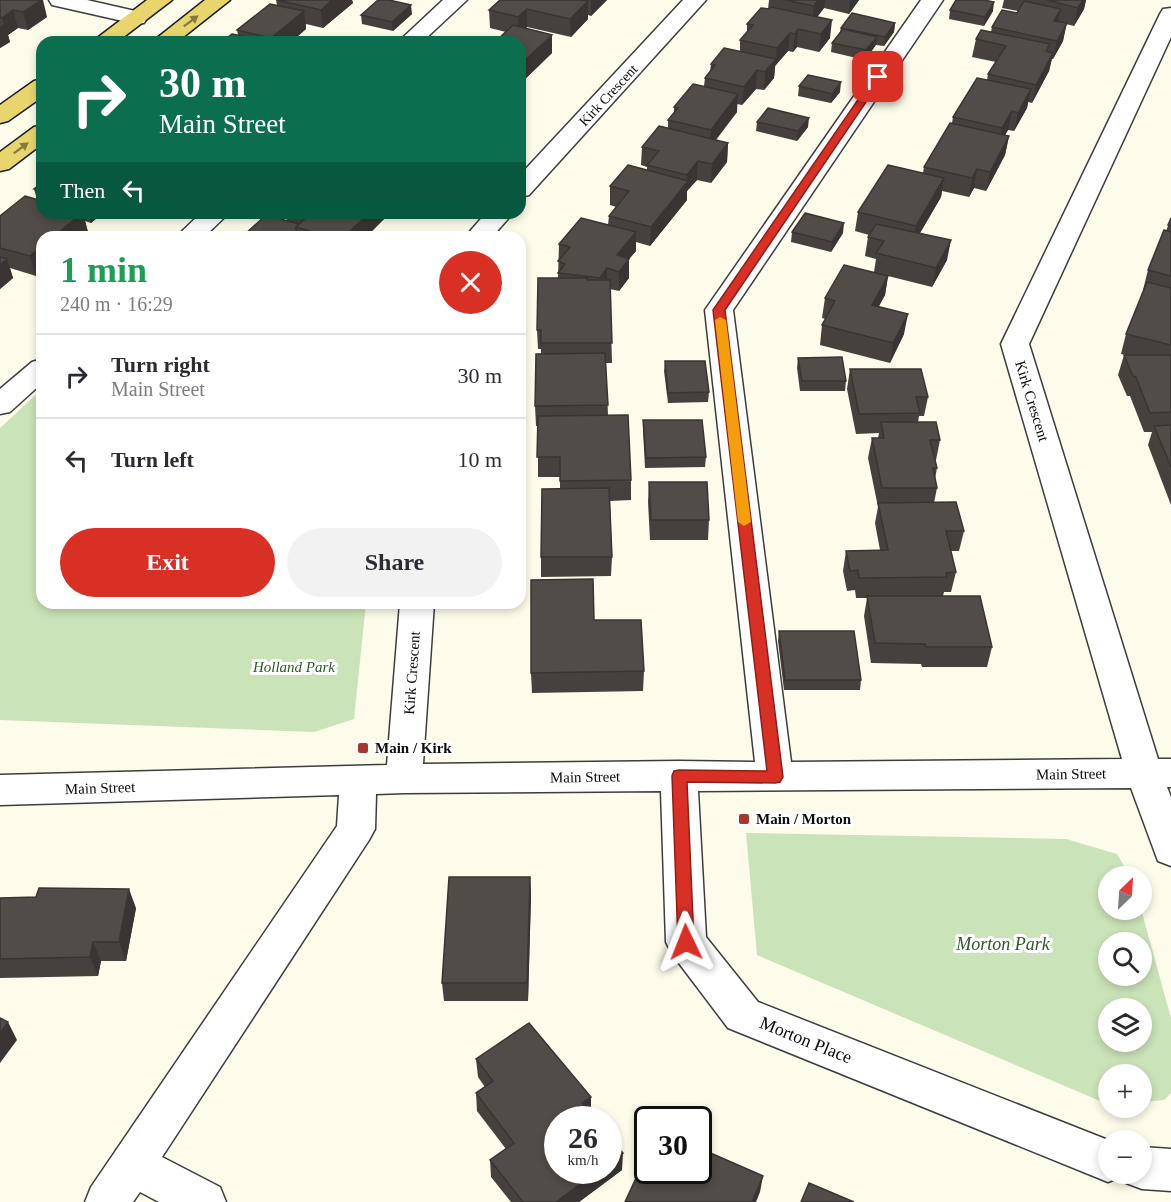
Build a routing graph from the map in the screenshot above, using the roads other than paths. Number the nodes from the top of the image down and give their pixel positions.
1 (60, 0) edge
2 (161, 0) edge
3 (219, 0) edge
4 (456, 0) edge
5 (695, 0) edge
6 (932, 0) edge
7 (1171, 14) edge
8 (136, 18) junction
9 (111, 36) edge
10 (171, 36) edge
11 (416, 36) edge
12 (36, 90) edge
13 (0, 116) edge
14 (36, 137) edge
15 (0, 164) edge
16 (526, 183) edge
17 (209, 219) edge
18 (494, 219) edge
19 (196, 231) edge
20 (484, 231) edge
21 (36, 373) edge
22 (0, 405) edge
23 (417, 609) edge
24 (1158, 773) edge
25 (679, 776) junction
26 (775, 777) junction
27 (404, 779) junction
28 (358, 780) junction
29 (0, 790) edge
30 (1171, 850) edge
31 (1098, 1157) edge
32 (133, 1165) junction
33 (1152, 1169) edge
34 (1171, 1170) edge
35 (107, 1202) edge
36 (204, 1202) edge

1 - 8 street
2 - 8 main road
10 -> 3 main road
4 - 11 street
5 - 16 street, Kirk Crescent
6 - 26 street
7 - 24 street, Kirk Crescent
8 - 9 main road
12 - 13 main road
15 -> 14 main road
17 - 19 street
18 - 20 street
21 - 22 street
23 - 27 street, Kirk Crescent
24 - 26 street, Main Street
24 - 30 street
25 - 26 street, Main Street
25 - 27 street, Main Street
25 - 31 street, Morton Place
27 - 28 street, Main Street
28 - 29 street, Main Street
28 - 32 street
32 - 35 street
32 - 36 street
33 - 34 street

